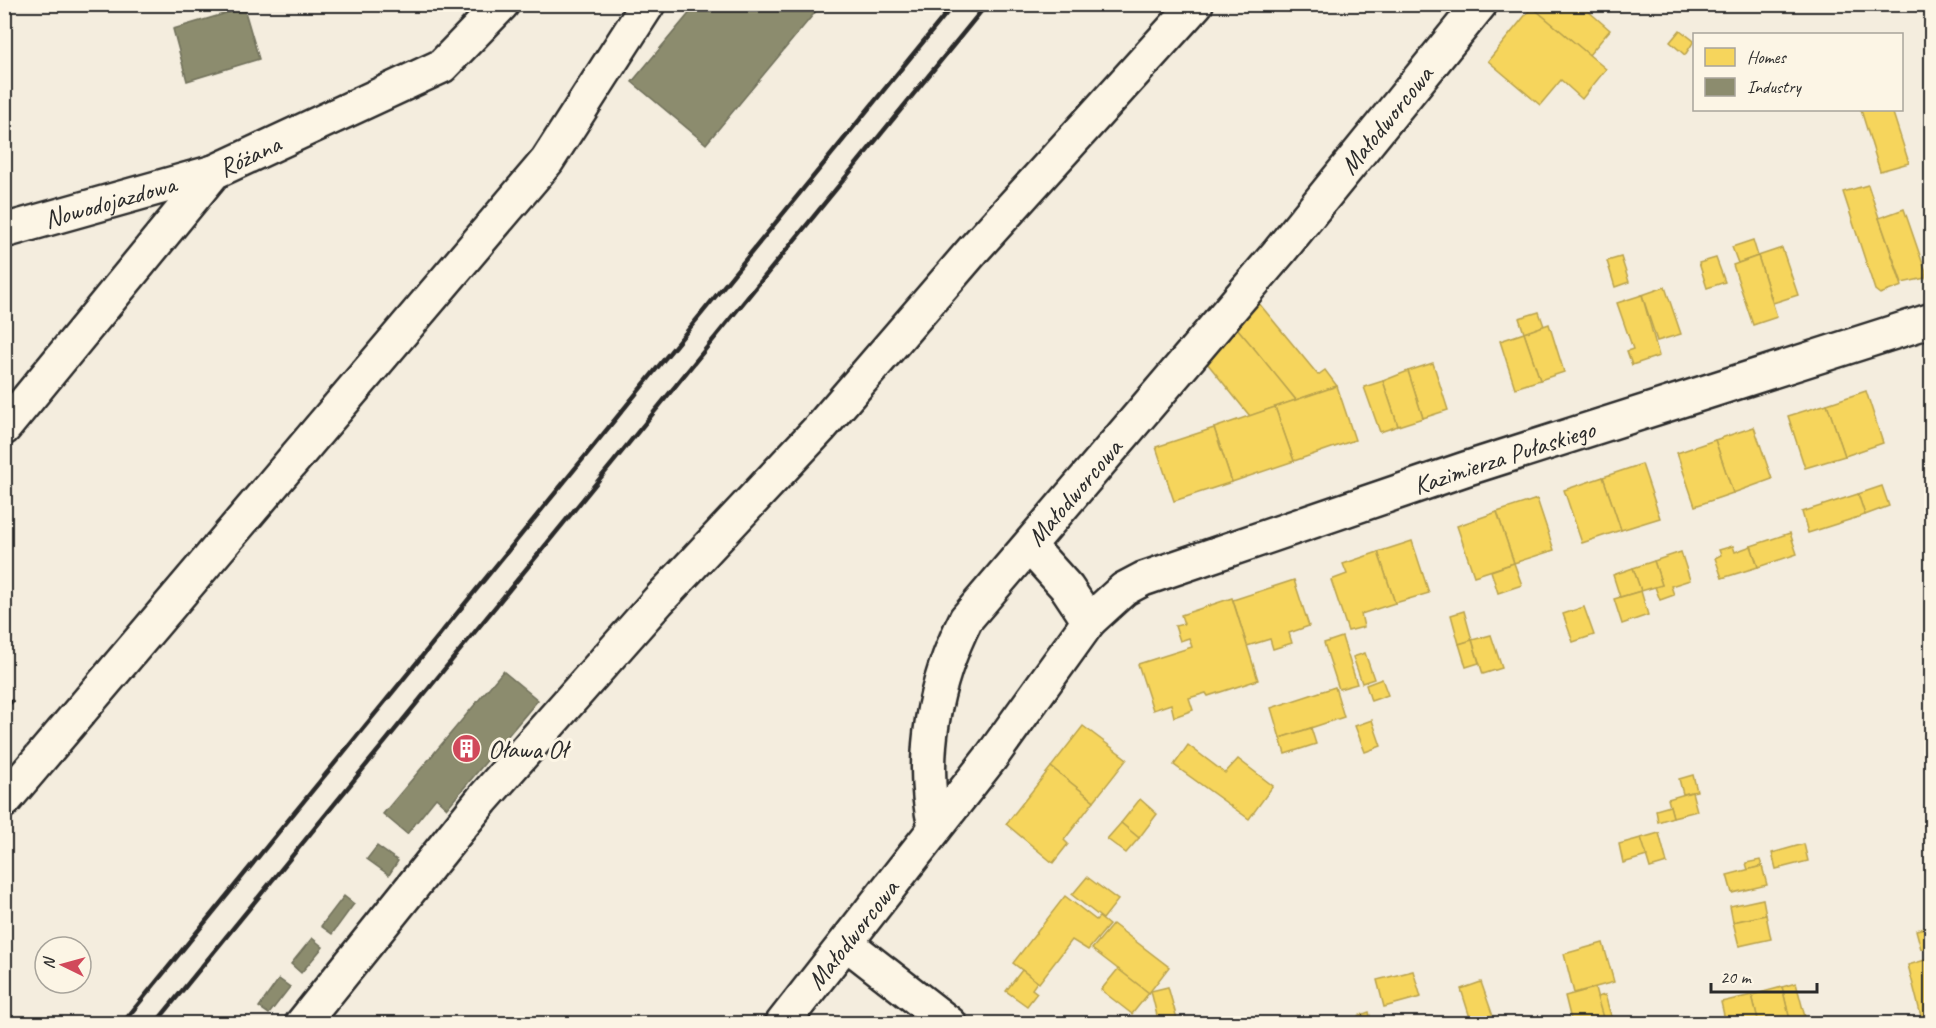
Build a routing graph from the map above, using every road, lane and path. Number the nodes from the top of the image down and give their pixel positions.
1 (502, 4) edge
2 (648, 4) edge
3 (1196, 4) edge
4 (1480, 4) edge
5 (214, 172) junction
6 (4, 231) edge
7 (1932, 320) edge
8 (4, 429) edge
9 (1030, 547) junction
10 (1089, 621) junction
11 (14, 699) dead end
12 (4, 710) edge
13 (4, 801) edge
14 (935, 826) junction
15 (846, 943) junction
16 (302, 1023) edge
17 (782, 1023) edge
18 (950, 1023) edge

1 - 5 street, Różana
2 - 13 street
3 - 16 street
4 - 9 street, Małodworcowa
5 - 6 street, Nowodojazdowa
5 - 8 street, Różana
7 - 10 street, Kazimierza Pułaskiego
9 - 10 street, Małodworcowa
9 - 14 street
10 - 14 street, Małodworcowa
11 - 12 path
14 - 15 street, Małodworcowa
15 - 17 street, Małodworcowa
15 - 18 street

